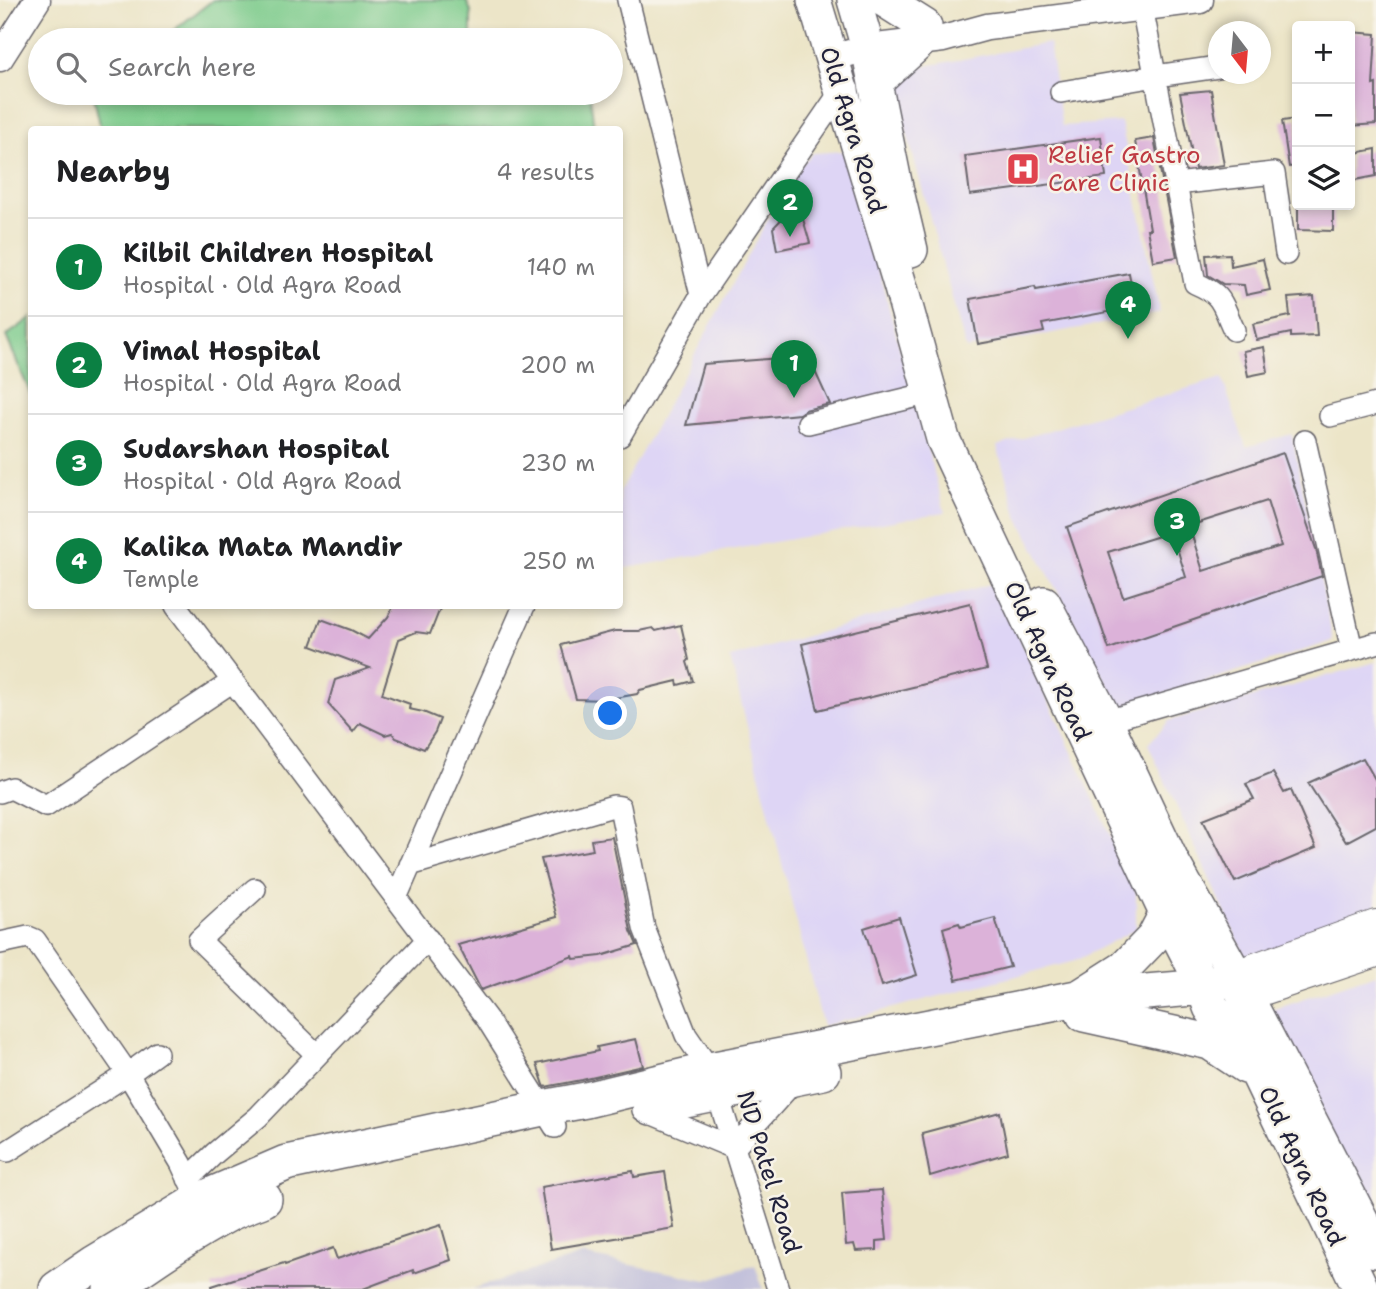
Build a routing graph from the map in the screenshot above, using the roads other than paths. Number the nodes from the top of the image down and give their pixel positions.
1 (18, 0) edge
2 (37, 0) edge
3 (628, 0) edge
4 (814, 0) edge
5 (854, 0) edge
6 (1200, 0) edge
7 (893, 3) edge
8 (1142, 7) junction
9 (0, 28) edge
10 (922, 34) junction
11 (866, 41) junction
12 (829, 50) junction
13 (0, 58) edge
14 (1208, 69) edge
15 (1156, 76) junction
16 (875, 83) junction
17 (841, 91) junction
18 (1061, 92) dead end
19 (1176, 184) junction
20 (1286, 254) dead end
21 (701, 295) junction
22 (1234, 331) dead end
23 (930, 393) junction
24 (1376, 404) edge
25 (1330, 416) dead end
26 (808, 423) dead end
27 (623, 431) edge
28 (1305, 441) dead end
29 (178, 609) edge
30 (523, 609) edge
31 (1376, 643) edge
32 (1352, 650) junction
33 (233, 681) junction
34 (1106, 721) junction
35 (0, 792) edge
36 (410, 865) junction
37 (255, 888) dead end
38 (396, 898) junction
39 (1166, 913) junction
40 (1376, 925) edge
41 (428, 939) junction
42 (0, 943) edge
43 (1376, 952) edge
44 (1240, 986) junction
45 (1207, 997) junction
46 (1081, 1006) junction
47 (157, 1053) dead end
48 (316, 1054) junction
49 (1258, 1073) junction
50 (128, 1074) junction
51 (797, 1078) junction
52 (714, 1082) junction
53 (639, 1109) junction
54 (549, 1117) junction
55 (734, 1148) junction
56 (8, 1151) dead end
57 (199, 1201) junction
58 (1376, 1250) edge
59 (57, 1289) edge
60 (111, 1289) edge
61 (778, 1289) edge
62 (1361, 1289) edge

1 - 9 street
2 - 13 street
3 - 21 street
4 - 12 main road, Old Agra Road
5 - 11 main road, Old Agra Road
6 - 8 street
7 - 10 main road
8 - 10 street
8 - 15 street
10 - 11 street
10 - 16 main road
11 - 12 street
11 - 16 main road, Old Agra Road
12 - 17 main road, Old Agra Road
14 - 15 street
15 - 18 street
15 - 19 street
16 - 17 street
16 - 34 main road, Old Agra Road
17 - 21 street
17 - 23 main road, Old Agra Road
19 - 20 street
19 - 22 street
21 - 27 street
23 - 26 street
23 - 39 main road, Old Agra Road
24 - 25 street
28 - 32 street
29 - 33 street
30 - 36 street
31 - 32 street
32 - 34 street
33 - 35 street
33 - 38 street
34 - 44 main road, Old Agra Road
36 - 38 street
36 - 52 street, ND Patel Road
37 - 48 street
38 - 41 street
39 - 45 main road, Old Agra Road
39 - 46 main road
40 - 44 main road
41 - 48 street
41 - 54 street
42 - 50 street
43 - 44 main road
44 - 45 highway
44 - 58 highway, Old Agra Road
45 - 46 highway
45 - 49 highway, Old Agra Road
46 - 49 highway
46 - 51 highway
46 - 52 highway
47 - 50 street
48 - 57 street
49 - 62 highway, Old Agra Road
50 - 56 street
50 - 57 street
51 - 52 highway
51 - 55 street
52 - 53 highway
52 - 54 highway
52 - 55 street, ND Patel Road
53 - 54 highway
53 - 55 street
54 - 57 highway
55 - 61 street, ND Patel Road
57 - 59 highway
57 - 60 highway

